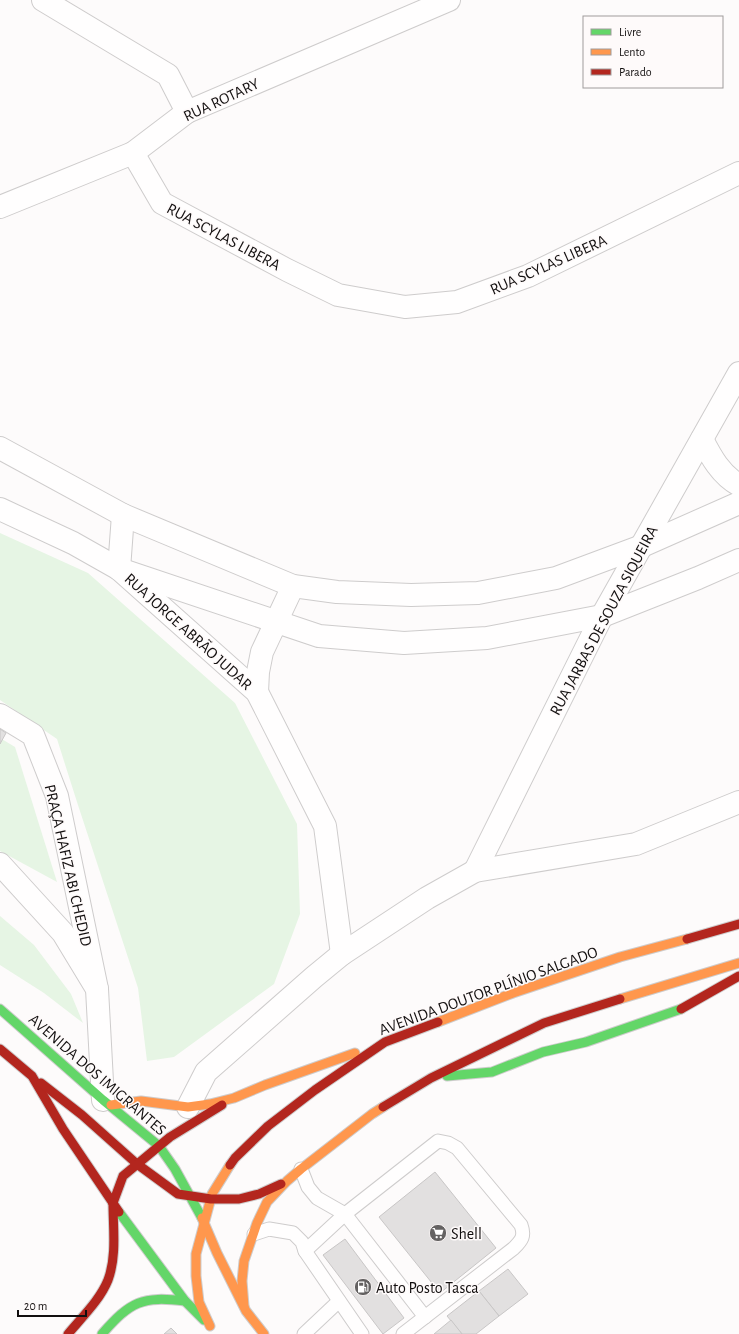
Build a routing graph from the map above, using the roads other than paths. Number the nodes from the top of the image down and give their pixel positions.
1 (43, 0) edge
2 (449, 0) edge
3 (187, 112) junction
4 (133, 154) junction
5 (733, 182) edge
6 (1, 206) edge
7 (739, 373) edge
8 (702, 439) junction
9 (0, 448) edge
10 (739, 485) edge
11 (739, 503) edge
12 (0, 509) edge
13 (123, 515) junction
14 (642, 546) junction
15 (739, 560) edge
16 (119, 569) junction
17 (293, 586) junction
18 (602, 616) junction
19 (276, 622) junction
20 (257, 692) junction
21 (0, 715) edge
22 (739, 802) edge
23 (0, 864) edge
24 (475, 871) junction
25 (739, 924) edge
26 (342, 954) junction
27 (739, 963) edge
28 (739, 976) edge
29 (97, 989) junction
30 (0, 1009) edge
31 (385, 1042) junction
32 (0, 1049) edge
33 (32, 1076) junction
34 (431, 1078) junction
35 (234, 1098) junction
36 (107, 1102) junction
37 (188, 1106) junction
38 (159, 1146) junction
39 (137, 1164) junction
40 (301, 1169) junction
41 (287, 1181) junction
42 (190, 1196) junction
43 (211, 1199) junction
44 (112, 1203) junction
45 (344, 1214) junction
46 (205, 1224) junction
47 (254, 1234) junction
48 (305, 1251) junction
49 (185, 1301) junction
50 (339, 1301) junction
51 (244, 1306) junction
52 (425, 1317) junction
53 (210, 1326) junction
54 (68, 1334) edge
55 (102, 1334) edge
56 (217, 1334) edge
57 (264, 1334) edge
58 (304, 1334) edge
59 (362, 1334) edge
60 (403, 1334) edge

1 - 3 street
2 - 3 street, RUA ROTARY
3 - 4 street, RUA ROTARY
4 - 5 street, RUA SCYLAS LIBERA
4 - 6 street, RUA ROTARY
7 - 8 street, RUA JARBAS DE SOUZA SIQUEIRA
8 - 10 street
8 - 14 street, RUA JARBAS DE SOUZA SIQUEIRA
9 - 13 street
11 - 14 street
12 - 16 street, RUA JORGE ABRÃO JUDAR
13 - 16 street
13 - 17 street
14 - 17 street
14 - 18 street, RUA JARBAS DE SOUZA SIQUEIRA
15 - 18 street
16 - 19 street
16 - 20 street, RUA JORGE ABRÃO JUDAR
17 - 19 street
18 - 19 street
18 - 24 street, RUA JARBAS DE SOUZA SIQUEIRA
19 - 20 street
20 - 26 street, RUA JORGE ABRÃO JUDAR
21 - 29 street, PRAÇA HAFIZ ABI CHEDID
22 - 24 street
23 - 29 street, PRAÇA HAFIZ ABI CHEDID
24 - 26 street
25 - 31 main road, AVENIDA DOUTOR PLÍNIO SALGADO
26 - 37 street
27 - 34 main road
28 - 34 main road
29 - 36 street, PRAÇA HAFIZ ABI CHEDID
30 - 36 main road, AVENIDA DOS IMIGRANTES
31 - 35 main road
31 - 43 main road, AVENIDA DOUTOR PLÍNIO SALGADO
32 - 33 main road
33 - 39 main road
33 - 44 main road
34 - 40 main road
35 - 37 main road
35 - 38 main road
36 - 37 main road
36 - 38 main road, AVENIDA DOS IMIGRANTES
38 - 39 main road
38 - 42 main road, AVENIDA DOS IMIGRANTES
39 - 42 main road
39 - 44 main road
40 - 41 main road
40 - 45 lane
41 - 43 main road
41 - 47 main road
42 - 43 main road
42 - 46 main road, AVENIDA DOS IMIGRANTES
43 - 46 main road, AVENIDA DOUTOR PLÍNIO SALGADO
44 - 49 main road
44 - 54 main road
45 - 48 lane
45 - 52 lane
45 - 52 lane
46 - 51 main road, AVENIDA DOS IMIGRANTES
46 - 53 main road, AVENIDA DOUTOR PLÍNIO SALGADO
47 - 48 lane
47 - 51 main road
48 - 50 lane
49 - 53 main road
49 - 55 main road
50 - 58 lane
50 - 59 lane
51 - 57 main road, AVENIDA DOS IMIGRANTES
52 - 60 lane
53 - 56 main road

